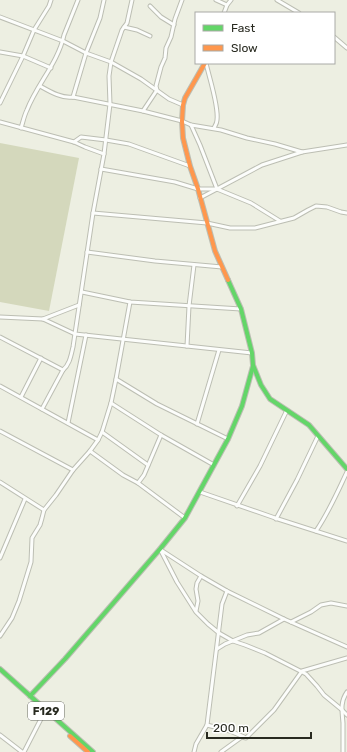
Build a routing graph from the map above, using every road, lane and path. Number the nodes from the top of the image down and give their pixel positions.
1 (51, 0) edge
2 (78, 0) edge
3 (104, 0) edge
4 (132, 0) edge
5 (182, 0) edge
6 (216, 0) edge
7 (231, 0) edge
8 (277, 0) edge
9 (150, 6) dead end
10 (227, 6) junction
11 (224, 12) edge
12 (297, 12) edge
13 (0, 18) edge
14 (174, 25) junction
15 (124, 27) junction
16 (34, 30) junction
17 (150, 36) dead end
18 (335, 38) edge
19 (63, 41) junction
20 (347, 48) edge
21 (0, 52) edge
22 (86, 53) junction
23 (23, 56) junction
24 (112, 62) junction
25 (205, 64) edge
26 (206, 64) edge
27 (51, 68) junction
28 (40, 86) junction
29 (156, 90) junction
30 (73, 97) junction
31 (0, 103) edge
32 (110, 104) junction
33 (183, 105) junction
34 (144, 111) junction
35 (182, 121) junction
36 (0, 122) edge
37 (191, 125) junction
38 (21, 128) junction
39 (214, 128) junction
40 (106, 140) junction
41 (74, 142) junction
42 (347, 145) edge
43 (302, 152) junction
44 (104, 154) junction
45 (190, 166) junction
46 (101, 169) junction
47 (198, 189) junction
48 (217, 189) junction
49 (200, 198) junction
50 (93, 213) junction
51 (347, 213) edge
52 (280, 221) junction
53 (207, 223) junction
54 (88, 252) junction
55 (194, 265) junction
56 (222, 267) junction
57 (82, 292) junction
58 (130, 302) junction
59 (79, 305) junction
60 (189, 306) junction
61 (241, 310) junction
62 (0, 317) edge
63 (43, 319) junction
64 (75, 334) junction
65 (86, 335) junction
66 (0, 337) edge
67 (123, 340) junction
68 (187, 346) junction
69 (219, 350) junction
70 (252, 353) junction
71 (41, 358) junction
72 (253, 365) junction
73 (63, 370) junction
74 (116, 379) junction
75 (0, 386) edge
76 (21, 397) junction
77 (111, 403) junction
78 (42, 409) junction
79 (287, 410) junction
80 (68, 423) junction
81 (197, 424) junction
82 (0, 431) edge
83 (102, 432) junction
84 (161, 435) junction
85 (318, 436) junction
86 (228, 439) junction
87 (98, 440) junction
88 (90, 451) junction
89 (148, 465) junction
90 (214, 465) junction
91 (73, 470) junction
92 (347, 470) edge
93 (0, 482) edge
94 (138, 483) junction
95 (200, 492) junction
96 (25, 499) junction
97 (237, 506) junction
98 (44, 510) junction
99 (185, 518) junction
100 (276, 519) junction
101 (316, 531) junction
102 (347, 541) edge
103 (160, 549) junction
104 (0, 558) edge
105 (201, 576) junction
106 (227, 591) junction
107 (347, 606) edge
108 (196, 612) junction
109 (284, 619) junction
110 (291, 622) junction
111 (219, 633) junction
112 (0, 636) edge
113 (233, 641) junction
114 (347, 647) edge
115 (217, 650) junction
116 (347, 658) edge
117 (0, 669) edge
118 (302, 671) junction
119 (0, 673) edge
120 (347, 692) edge
121 (30, 696) junction
122 (341, 709) junction
123 (44, 713) junction
124 (347, 715) edge
125 (207, 725) junction
126 (0, 735) edge
127 (246, 738) junction
128 (23, 752) edge
129 (88, 752) edge
130 (93, 752) edge
131 (194, 752) edge
132 (222, 752) edge
133 (343, 752) edge

1 - 16 street
2 - 19 street
3 - 22 street
4 - 15 street
5 - 14 street
6 - 10 street
7 - 10 street
8 - 12 street
9 - 14 street
10 - 11 street
13 - 16 street
14 - 29 street
15 - 17 street
15 - 24 street
16 - 19 street
16 - 23 street
18 - 20 street
19 - 22 street
19 - 27 street
21 - 23 street
22 - 24 street
22 - 30 street
23 - 27 street
23 - 31 street
24 - 29 street
24 - 32 street
25 - 33 street
26 - 39 street
27 - 28 street
28 - 30 street
28 - 38 street
29 - 33 street
29 - 34 street
30 - 32 street
32 - 34 street
32 - 40 street
33 - 35 street
34 - 35 street
35 - 37 street
35 - 45 street
36 - 38 street
37 - 39 street
37 - 48 street
38 - 41 street
39 - 43 street
40 - 41 street
40 - 44 street
40 - 45 street
41 - 44 street
42 - 43 street
43 - 48 street
44 - 46 street
45 - 47 street
46 - 47 street
46 - 50 street
47 - 48 street
47 - 49 street
48 - 49 street
48 - 52 street
49 - 53 street
50 - 53 street
50 - 54 street
51 - 52 street
52 - 53 street
53 - 56 street
54 - 55 street
54 - 57 street
55 - 56 street
55 - 60 street
56 - 61 street
57 - 58 street
57 - 59 street
58 - 60 street
58 - 67 street
59 - 63 street
59 - 64 street
60 - 61 street
60 - 68 street
61 - 70 street
62 - 63 street
63 - 64 street
64 - 65 street
64 - 73 street
65 - 67 street
65 - 80 street
66 - 71 street
67 - 68 street
67 - 74 street
68 - 69 street
69 - 70 street
69 - 81 street
70 - 72 street
71 - 73 street
71 - 76 street
72 - 79 street
72 - 86 street
73 - 78 street
74 - 77 street
74 - 81 street
75 - 76 street
76 - 78 street
77 - 83 street
77 - 84 street
78 - 80 street
79 - 85 street
79 - 97 street
80 - 87 street
81 - 86 street
82 - 91 street
83 - 87 street
83 - 89 street
84 - 89 street
84 - 90 street
85 - 92 street
85 - 100 street
86 - 90 street
87 - 88 street
88 - 91 street
88 - 94 street
89 - 94 street
90 - 95 street
91 - 98 street
92 - 101 street
93 - 96 street
94 - 99 street
95 - 97 street
95 - 99 street
96 - 98 street
96 - 104 street
97 - 100 street
98 - 112 street
99 - 103 street
100 - 101 street
101 - 102 street
103 - 105 street
103 - 108 street
103 - 121 street
105 - 106 street
105 - 108 street
106 - 109 street
106 - 111 street
107 - 110 street
108 - 111 street
109 - 110 street
109 - 113 street
110 - 114 street
111 - 113 street
111 - 115 street
113 - 115 street
113 - 118 street
115 - 125 street
116 - 118 street
117 - 121 street, F129
118 - 122 street
118 - 127 street
119 - 123 street, F129
120 - 122 street
121 - 130 street, F129
122 - 124 street
122 - 133 street
123 - 128 street
123 - 129 street, F129
125 - 127 street
125 - 131 street
126 - 128 street
127 - 132 street

